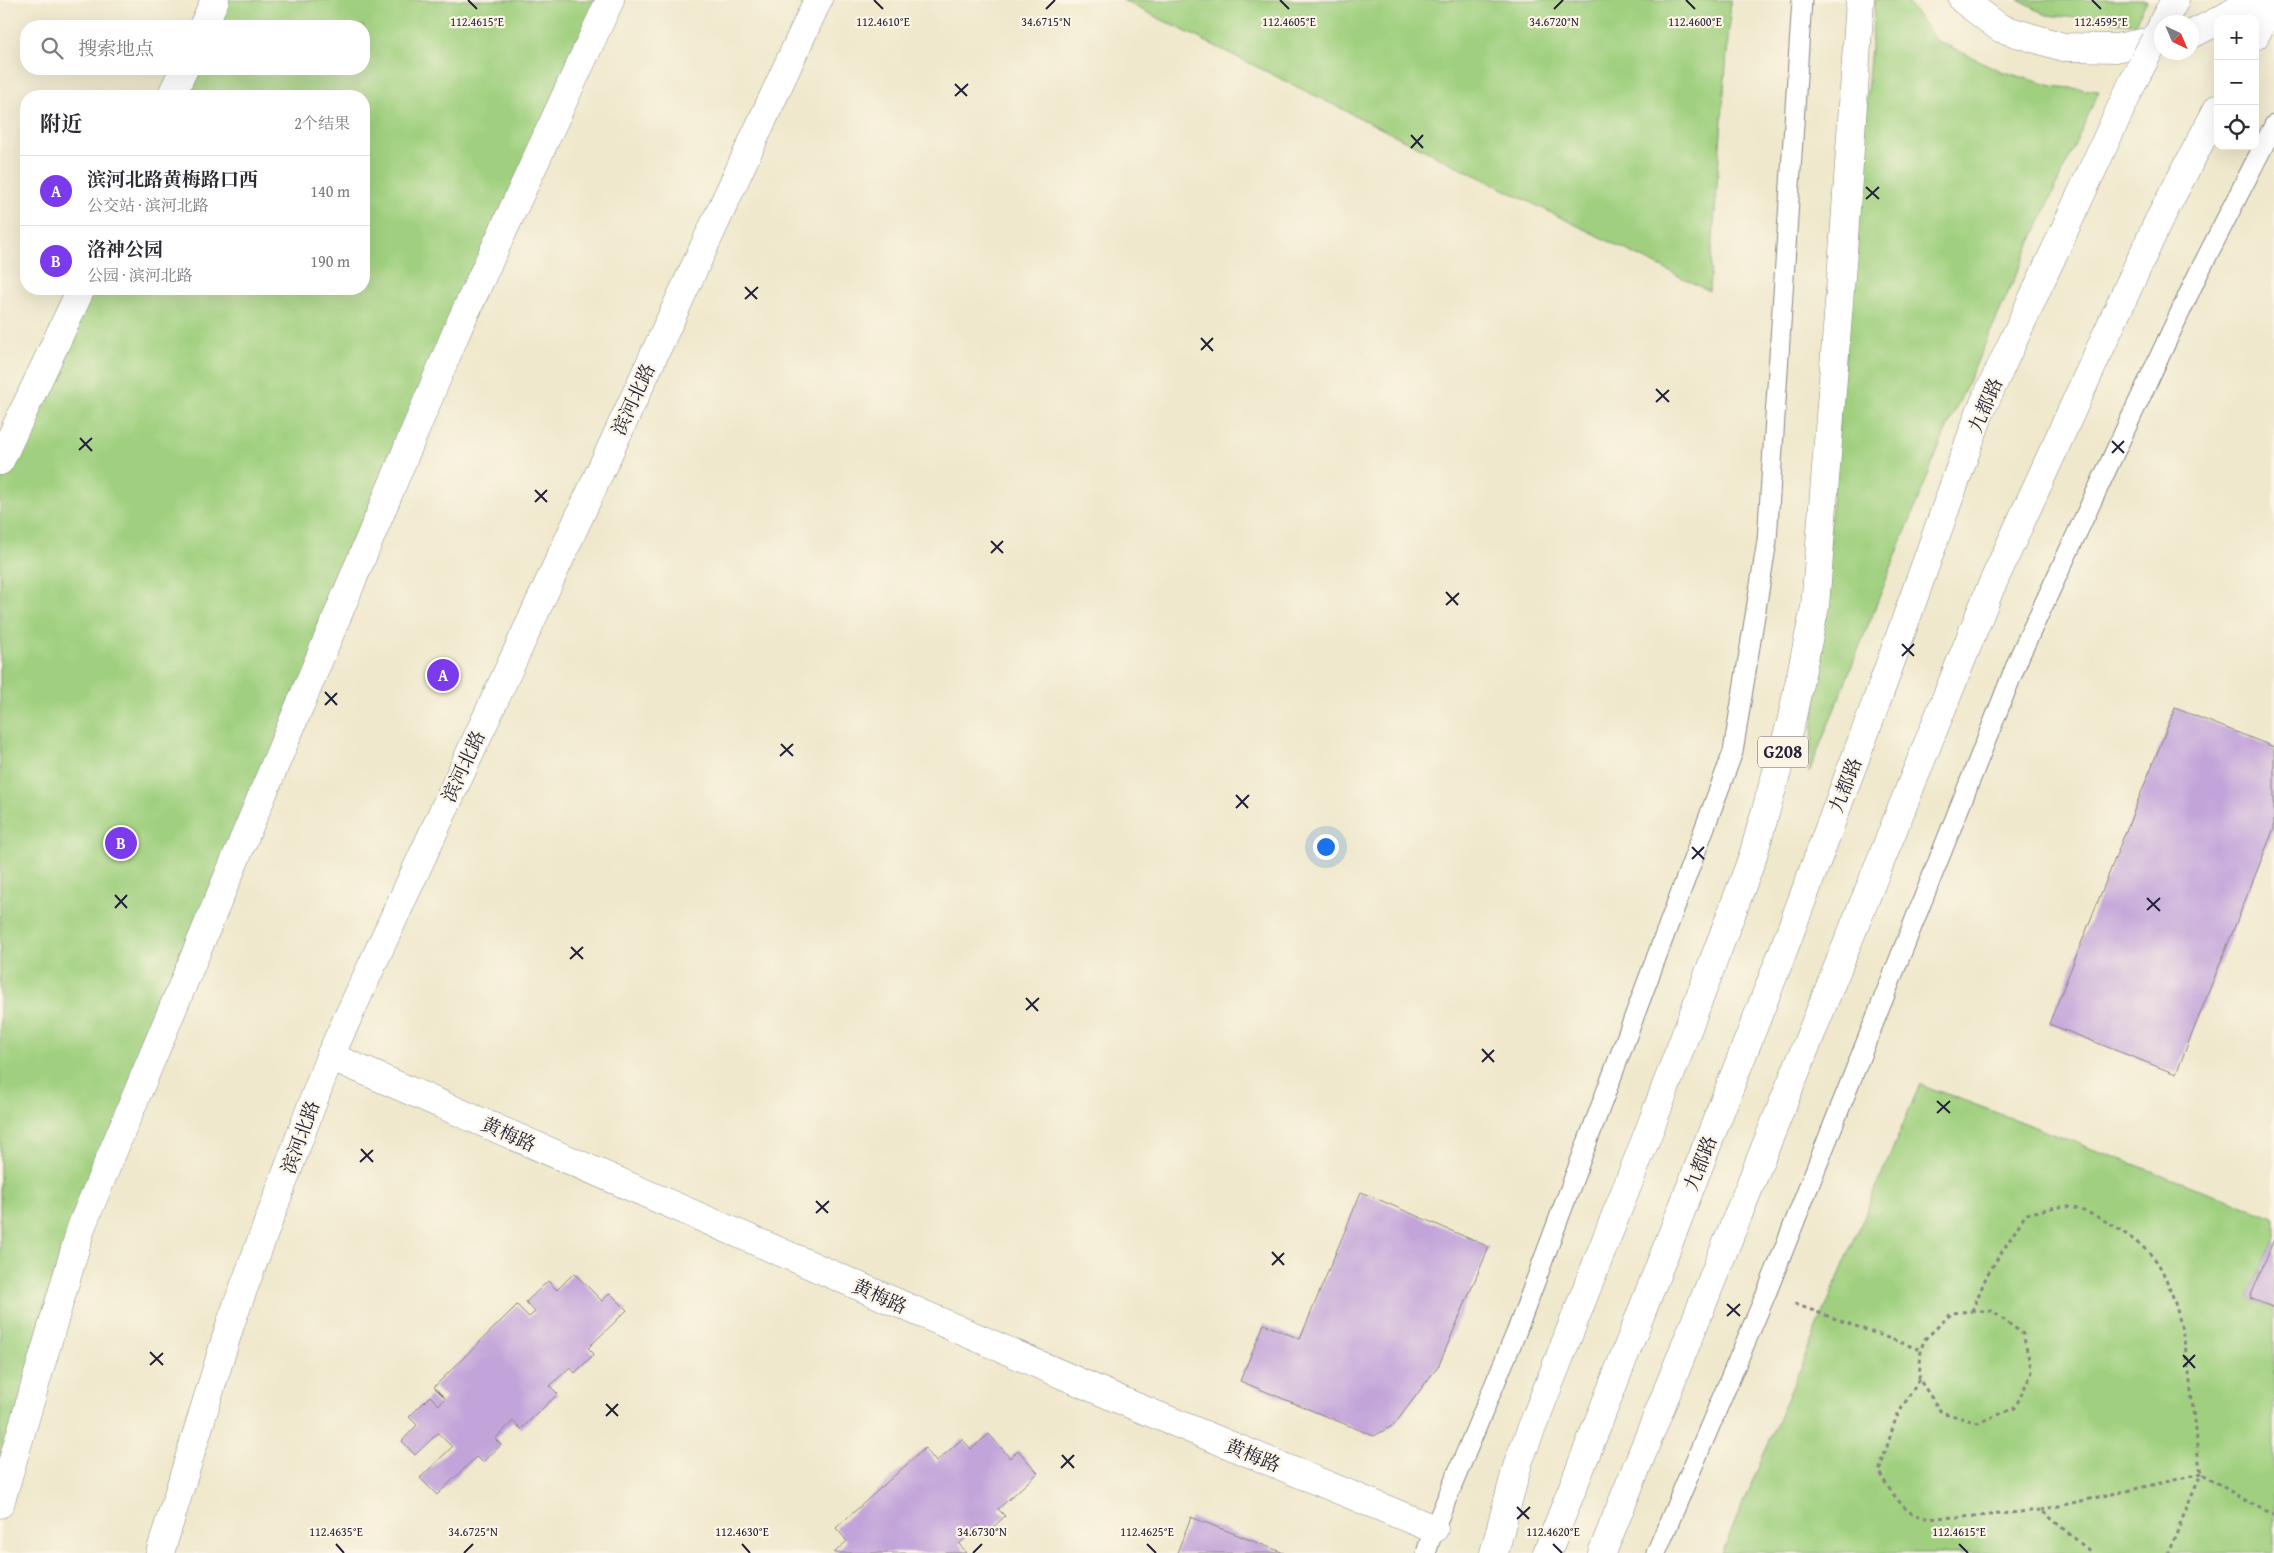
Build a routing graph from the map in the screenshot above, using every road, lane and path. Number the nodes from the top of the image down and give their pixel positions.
1 (215, 0) edge
2 (610, 0) edge
3 (818, 0) edge
4 (1802, 0) edge
5 (1860, 0) edge
6 (1963, 0) edge
7 (2175, 0) edge
8 (2245, 0) edge
9 (2274, 0) edge
10 (2167, 15) edge
11 (2229, 15) edge
12 (206, 20) edge
13 (2214, 23) edge
14 (2259, 28) edge
15 (2199, 30) edge
16 (2154, 41) edge
17 (2154, 41) edge
18 (181, 75) edge
19 (174, 90) edge
20 (2214, 116) edge
21 (2274, 125) edge
22 (77, 295) edge
23 (0, 461) edge
24 (330, 1056) junction
25 (1766, 1294) junction
26 (1972, 1311) junction
27 (1921, 1350) junction
28 (1919, 1379) junction
29 (2200, 1474) junction
30 (0, 1504) edge
31 (2041, 1510) junction
32 (2274, 1514) edge
33 (1430, 1541) edge
34 (160, 1553) edge
35 (1494, 1553) edge
36 (1547, 1553) edge
37 (1602, 1553) edge
38 (1656, 1553) edge
39 (2092, 1553) edge
40 (2168, 1553) edge

1 - 12 main road
2 - 30 main road
3 - 24 main road, 滨河北路
4 - 33 lane
5 - 35 main road, G208
6 - 16 main road
7 - 10 main road
8 - 11 main road
9 - 14 main road
13 - 15 main road
17 - 36 main road, 九都路, bridge
18 - 19 main road
20 - 37 main road
21 - 25 lane
22 - 23 main road
24 - 33 main road, 黄梅路
24 - 34 main road, 滨河北路
25 - 27 path
25 - 38 lane
26 - 27 path
26 - 28 path
26 - 29 path
27 - 28 path
28 - 31 path
29 - 31 path
29 - 32 path
29 - 40 path
31 - 39 path

